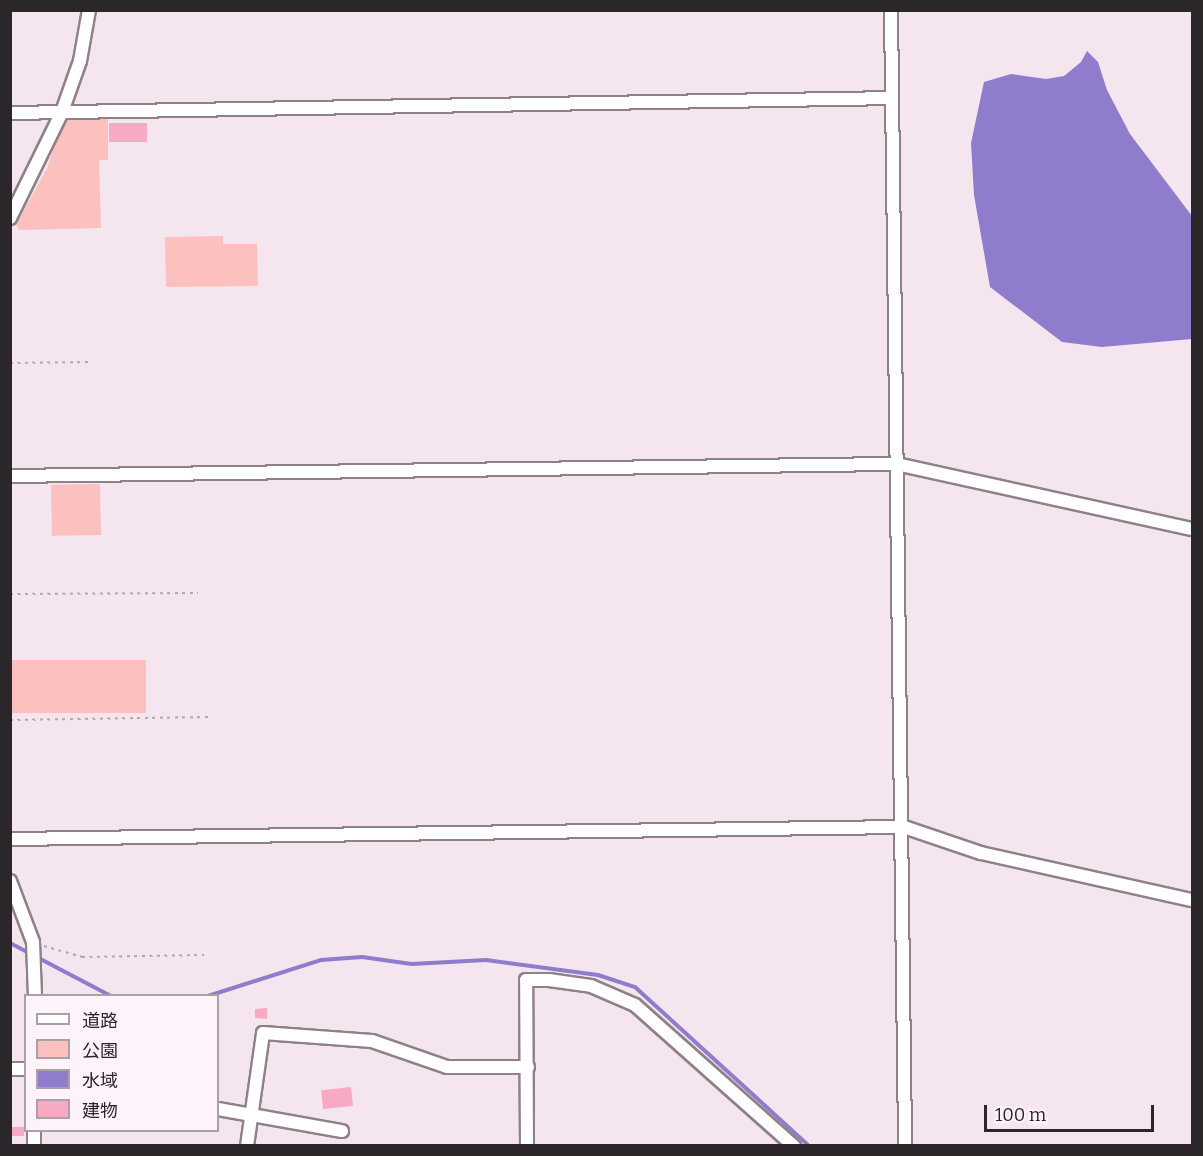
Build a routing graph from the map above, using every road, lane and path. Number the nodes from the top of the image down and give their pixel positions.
1 (89, 10) edge
2 (891, 10) edge
3 (892, 98) junction
4 (10, 112) edge
5 (62, 112) junction
6 (10, 218) edge
7 (92, 362) dead end
8 (10, 363) edge
9 (896, 464) junction
10 (10, 476) edge
11 (1192, 529) edge
12 (198, 593) dead end
13 (10, 594) edge
14 (208, 717) dead end
15 (10, 720) edge
16 (904, 827) junction
17 (10, 839) edge
18 (10, 880) edge
19 (1192, 900) edge
20 (34, 950) junction
21 (204, 956) dead end
22 (35, 994) edge
23 (528, 1067) junction
24 (219, 1109) edge
25 (250, 1117) junction
26 (342, 1131) dead end
27 (247, 1146) edge
28 (526, 1146) edge
29 (794, 1146) edge
30 (905, 1146) edge

1 - 5 street
2 - 3 street
3 - 5 street
3 - 9 street
4 - 5 street
5 - 6 street
7 - 8 path
9 - 10 street
9 - 11 street
9 - 16 street
12 - 13 path
14 - 15 path
16 - 17 street
16 - 19 street
16 - 30 street
18 - 20 street
20 - 21 path
20 - 22 street
23 - 25 street
23 - 28 street
23 - 29 street
24 - 25 street
25 - 26 street
25 - 27 street

